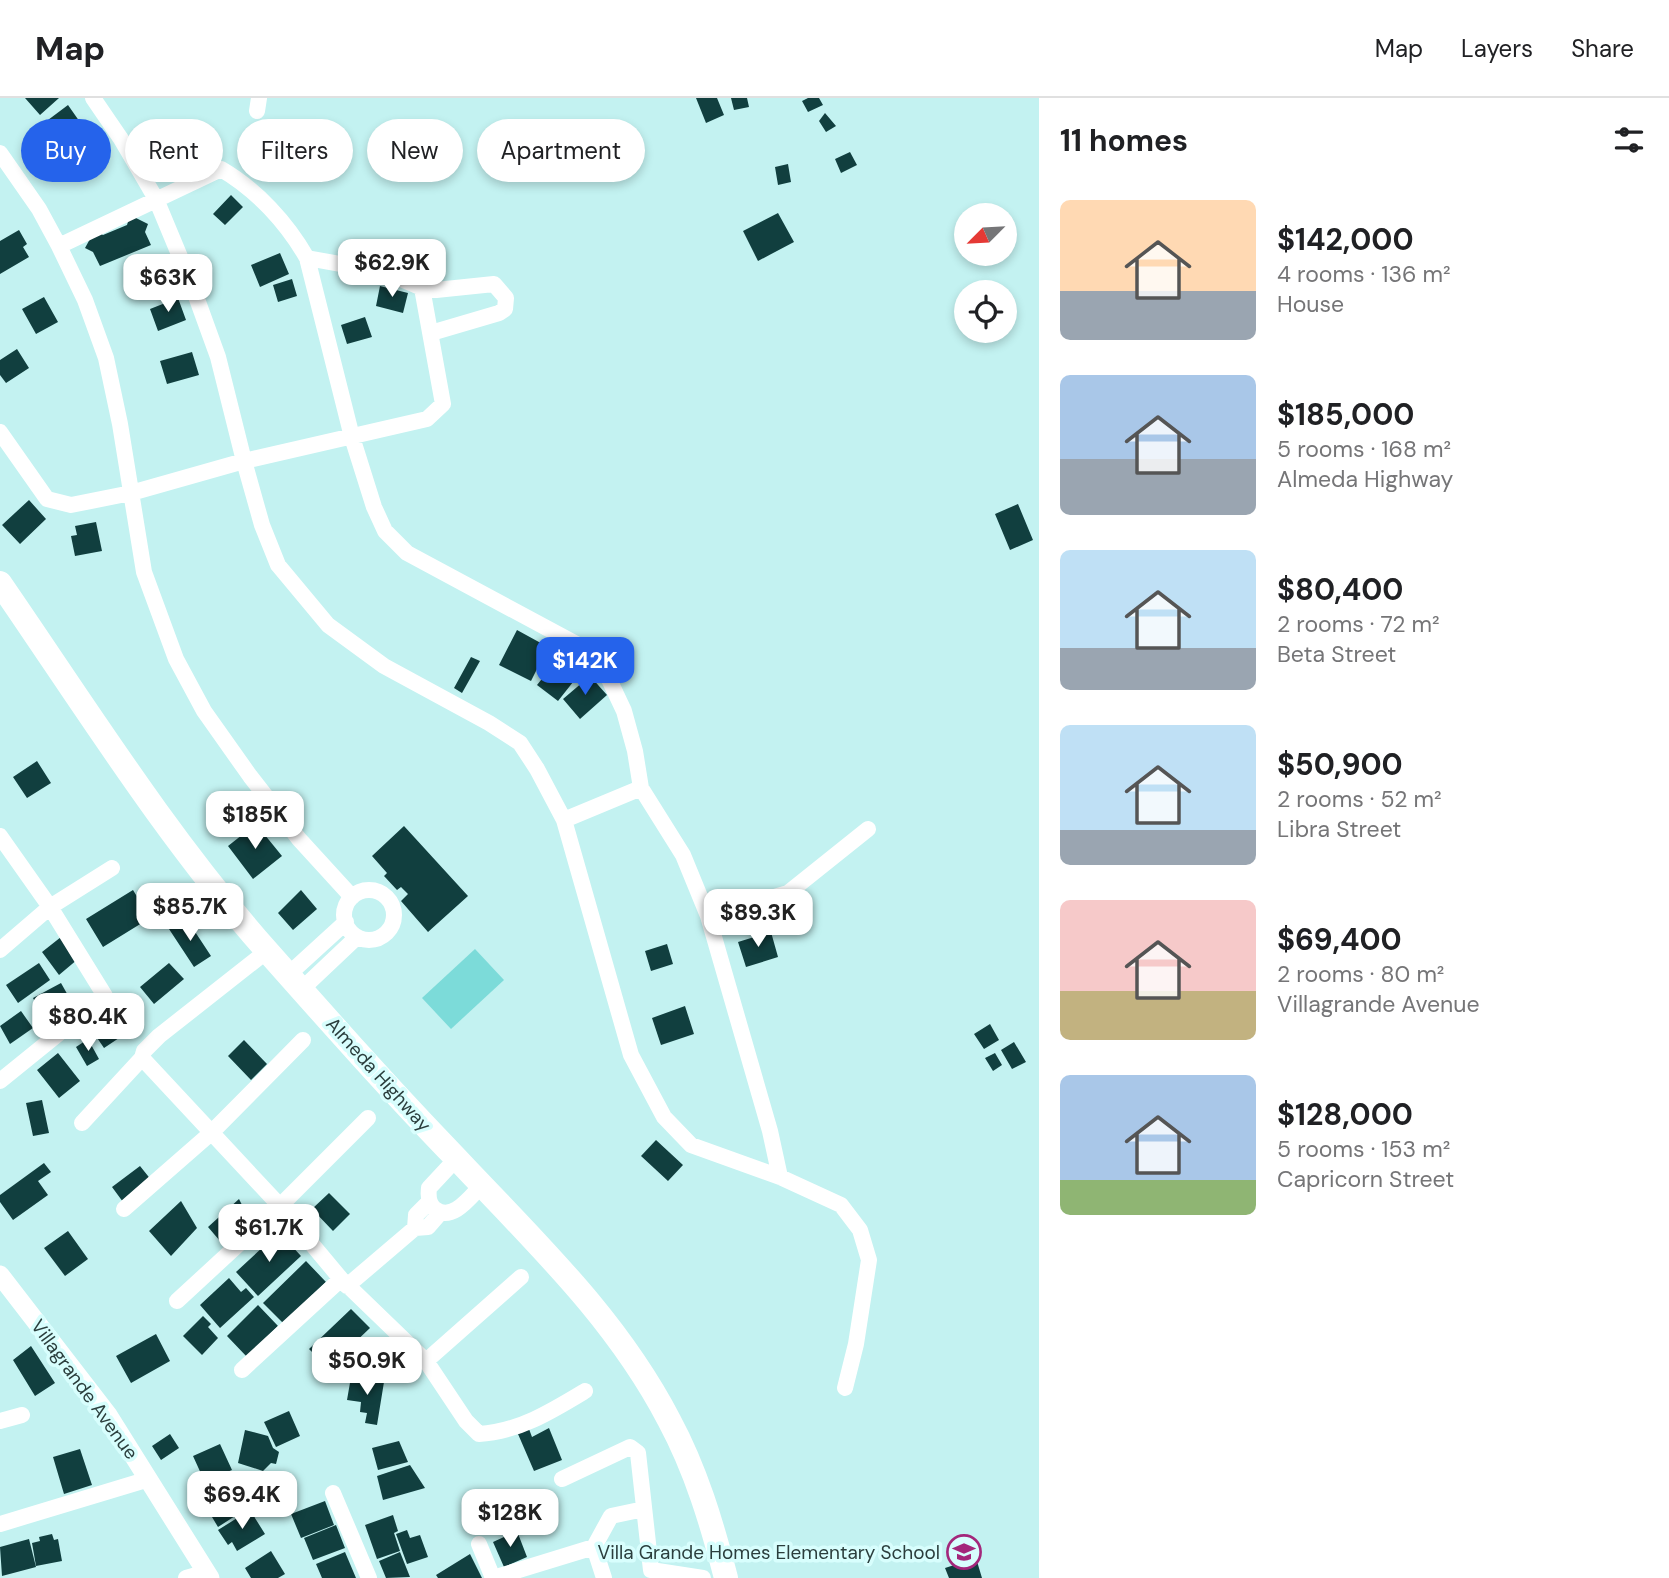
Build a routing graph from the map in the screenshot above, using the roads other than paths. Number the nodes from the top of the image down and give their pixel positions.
1 (93, 98) edge
2 (0, 153) edge
3 (156, 199) junction
4 (59, 246) junction
5 (307, 258) junction
6 (422, 288) junction
7 (431, 333) junction
8 (0, 432) edge
9 (352, 437) junction
10 (244, 461) junction
11 (131, 493) junction
12 (0, 583) edge
13 (641, 788) junction
14 (564, 820) junction
15 (868, 829) dead end
16 (0, 836) edge
17 (112, 868) dead end
18 (352, 897) junction
19 (50, 907) junction
20 (708, 916) junction
21 (346, 922) junction
22 (357, 937) junction
23 (0, 950) edge
24 (267, 951) junction
25 (305, 974) junction
26 (303, 1040) dead end
27 (142, 1058) junction
28 (2, 1075) edge
29 (368, 1118) dead end
30 (82, 1122) dead end
31 (211, 1133) junction
32 (456, 1159) junction
33 (780, 1177) junction
34 (482, 1185) junction
35 (280, 1206) junction
36 (435, 1207) junction
37 (124, 1209) dead end
38 (0, 1275) edge
39 (521, 1277) dead end
40 (344, 1283) junction
41 (177, 1301) dead end
42 (426, 1361) junction
43 (242, 1370) dead end
44 (845, 1388) dead end
45 (585, 1391) dead end
46 (22, 1415) dead end
47 (0, 1421) edge
48 (149, 1479) junction
49 (562, 1479) dead end
50 (333, 1493) dead end
51 (645, 1509) junction
52 (0, 1524) edge
53 (480, 1544) dead end
54 (594, 1547) junction
55 (209, 1575) edge
56 (186, 1578) edge
57 (369, 1578) edge
58 (604, 1578) edge
59 (703, 1578) edge
60 (726, 1578) edge

1 - 3 street
2 - 4 street
3 - 4 street
3 - 5 street
3 - 10 street
4 - 11 street
5 - 6 street
5 - 9 street
6 - 7 street
6 - 7 street
7 - 9 street
8 - 11 street
9 - 10 street
9 - 13 street
10 - 11 street
10 - 14 street
11 - 18 street
12 - 24 highway, Almeda Highway
13 - 14 street
13 - 20 street
14 - 33 street
15 - 20 street
16 - 19 street
17 - 19 street
18 - 21 street
18 - 22 street
19 - 23 street
19 - 28 street
20 - 33 street
21 - 22 street
21 - 25 street
22 - 25 street
24 - 25 highway, Almeda Highway
24 - 27 street
25 - 32 highway, Almeda Highway
26 - 31 street
27 - 30 street
27 - 31 street
29 - 35 street
31 - 35 street
31 - 37 street
32 - 34 highway, Almeda Highway
32 - 36 street
33 - 44 street
34 - 36 street
34 - 60 highway, Almeda Highway
35 - 40 street
35 - 41 street
36 - 40 street
38 - 48 street, Villagrande Avenue
39 - 42 street
40 - 42 street
40 - 43 street
42 - 45 street
46 - 47 street
48 - 52 street
48 - 55 street, Villagrande Avenue
49 - 51 street
50 - 57 street
51 - 54 street
51 - 59 street
53 - 54 street
54 - 58 street
55 - 56 street

